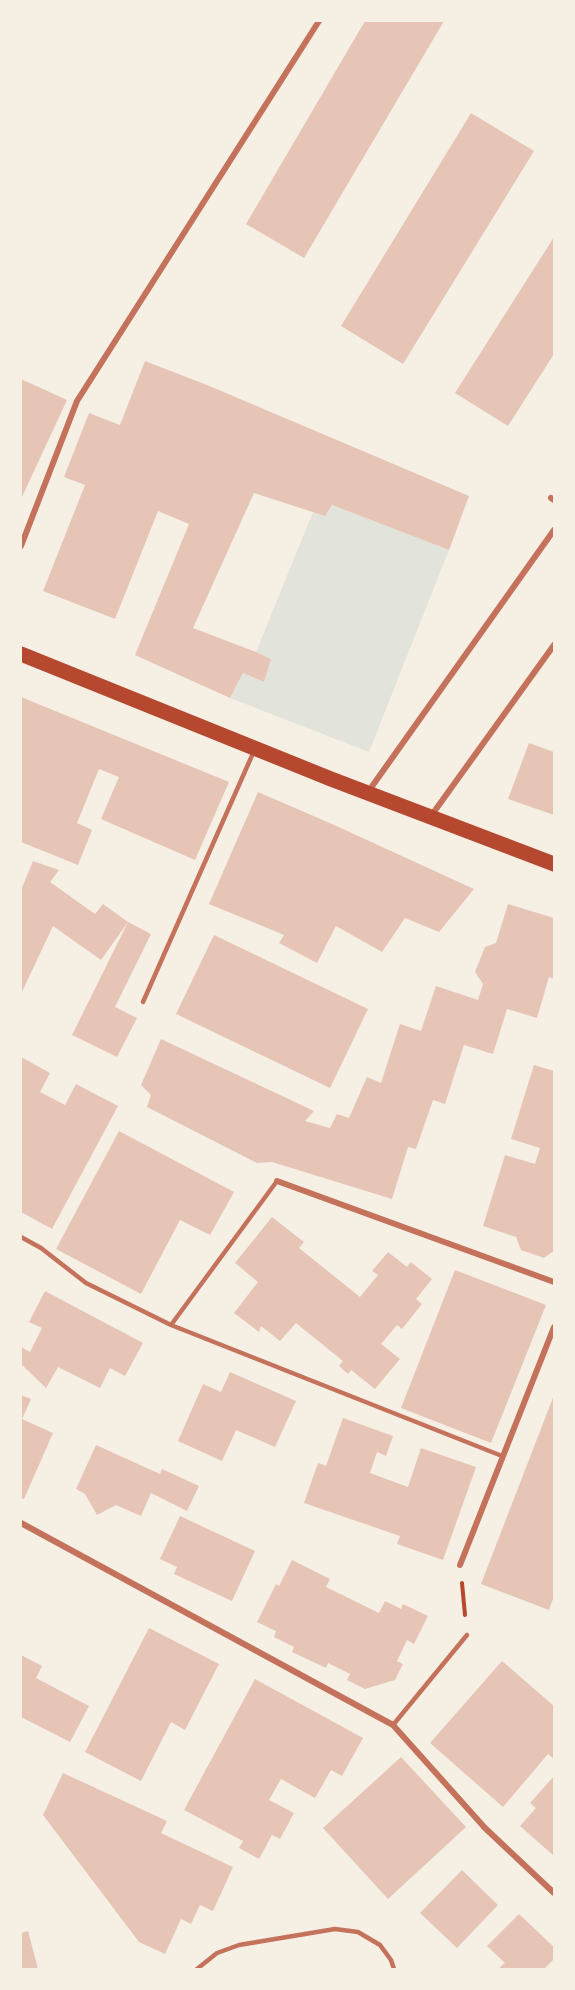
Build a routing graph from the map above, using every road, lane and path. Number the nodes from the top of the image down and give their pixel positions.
1 (319, 21) edge
2 (554, 530) edge
3 (21, 546) edge
4 (554, 645) edge
5 (21, 654) edge
6 (256, 749) junction
7 (368, 792) junction
8 (430, 816) junction
9 (554, 864) edge
10 (143, 1002) dead end
11 (277, 1181) joint
12 (21, 1238) edge
13 (554, 1282) edge
14 (171, 1325) junction
15 (554, 1327) edge
16 (502, 1456) junction
17 (21, 1523) edge
18 (460, 1565) joint
19 (467, 1635) joint
20 (393, 1725) junction
21 (554, 1893) edge
22 (198, 1969) edge
23 (394, 1969) edge

1 - 3 street
2 - 7 street
4 - 8 street
5 - 6 main road
6 - 7 main road
6 - 10 lane
7 - 8 main road
8 - 9 main road
11 - 13 street
11 - 14 lane
12 - 14 lane
14 - 16 lane
15 - 16 street
16 - 18 street
17 - 20 street
18 - 19 path
19 - 20 lane
20 - 21 street
22 - 23 lane

